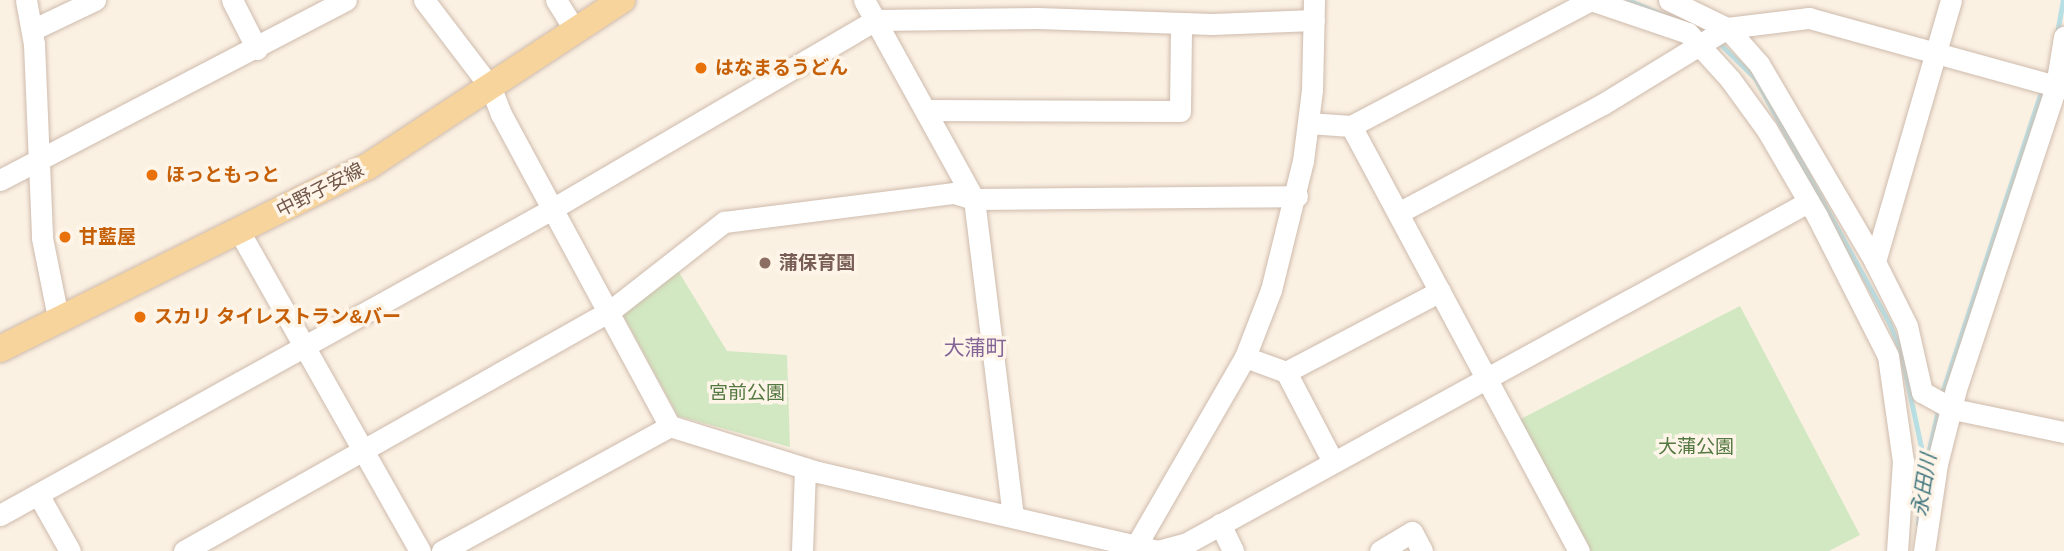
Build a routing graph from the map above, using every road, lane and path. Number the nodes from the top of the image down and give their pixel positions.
1 (26, 0) edge
2 (95, 0) edge
3 (232, 0) edge
4 (346, 0) edge
5 (424, 0) edge
6 (556, 0) edge
7 (622, 0) edge
8 (864, 0) edge
9 (1591, 0) edge
10 (1669, 0) edge
11 (1951, 0) edge
12 (1788, 9) edge
13 (1314, 10) edge
14 (875, 20) junction
15 (1181, 23) junction
16 (32, 30) junction
17 (575, 31) junction
18 (1714, 37) junction
19 (2064, 37) edge
20 (257, 48) junction
21 (1935, 51) junction
22 (2058, 86) edge
23 (491, 88) junction
24 (926, 110) junction
25 (1308, 123) junction
26 (1351, 125) junction
27 (36, 160) junction
28 (0, 180) edge
29 (1297, 196) junction
30 (974, 199) junction
31 (1808, 202) junction
32 (552, 209) junction
33 (1398, 213) junction
34 (239, 231) junction
35 (1875, 262) junction
36 (1440, 292) junction
37 (610, 311) junction
38 (58, 317) junction
39 (304, 345) junction
40 (0, 349) edge
41 (1245, 357) junction
42 (1286, 372) junction
43 (1489, 379) junction
44 (1946, 405) junction
45 (670, 426) junction
46 (2064, 432) edge
47 (361, 450) junction
48 (1332, 460) junction
49 (805, 468) junction
50 (38, 494) junction
51 (0, 515) edge
52 (1013, 516) junction
53 (1220, 524) junction
54 (1571, 548) edge
55 (1135, 549) edge
56 (70, 551) edge
57 (184, 551) edge
58 (420, 551) edge
59 (442, 551) edge
60 (802, 551) edge
61 (1233, 551) edge
62 (1380, 551) edge
63 (1422, 551) edge
64 (1897, 551) edge
65 (1924, 551) edge

1 - 16 street
2 - 16 street
3 - 20 street
4 - 20 street
5 - 23 street
6 - 17 street
7 - 17 main road, 中野子安線
8 - 14 street
9 - 18 street
9 - 26 street
10 - 18 street
11 - 21 street
12 - 18 street
12 - 21 street
13 - 15 street
13 - 25 street
14 - 15 street
14 - 24 street
14 - 32 street
15 - 24 street
16 - 27 street
17 - 23 main road, 中野子安線
18 - 31 street
18 - 33 street
18 - 35 street
19 - 22 street
20 - 27 street
21 - 22 street
21 - 35 street
22 - 44 street
23 - 32 street
23 - 34 main road, 中野子安線
24 - 30 street
25 - 26 street
25 - 29 street
26 - 33 street
27 - 28 street
27 - 38 street
29 - 30 street
29 - 41 street
30 - 37 street
30 - 52 street
31 - 43 street
31 - 64 street
32 - 37 street
32 - 39 street
33 - 36 street
34 - 38 main road, 中野子安線
34 - 39 street
35 - 44 street
36 - 42 street
36 - 43 street
37 - 45 street
37 - 47 street
38 - 40 main road, 中野子安線
39 - 47 street
39 - 50 street
41 - 42 street
41 - 55 street
42 - 48 street
43 - 48 street
43 - 54 street
44 - 46 street
44 - 65 street
45 - 49 street
45 - 59 street
47 - 57 street
47 - 58 street
48 - 53 street
49 - 52 street
49 - 60 street
50 - 51 street
50 - 56 street
52 - 55 street
53 - 55 street
53 - 61 street
62 - 63 street

